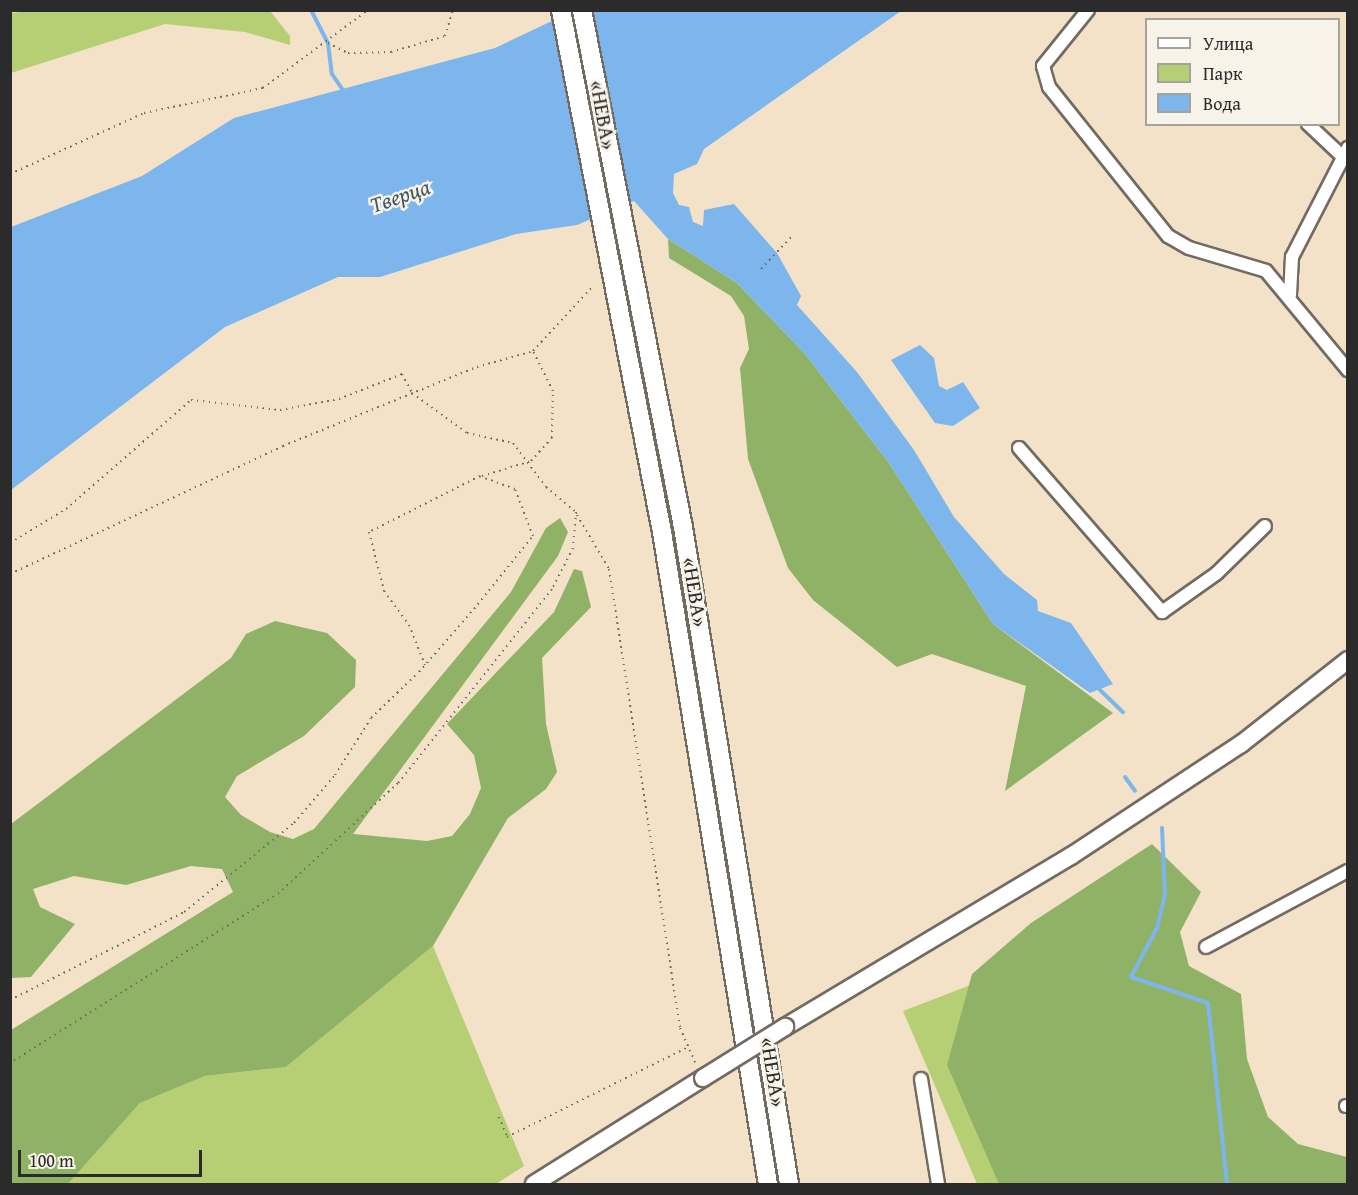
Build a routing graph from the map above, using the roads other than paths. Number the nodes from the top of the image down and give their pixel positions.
1 (561, 10) edge
2 (582, 10) edge
3 (1088, 10) edge
4 (1311, 126) edge
5 (1345, 152) edge
6 (1290, 296) junction
7 (1347, 370) edge
8 (1018, 448) dead end
9 (1265, 526) dead end
10 (1347, 660) edge
11 (1347, 871) edge
12 (1206, 947) dead end
13 (921, 1079) dead end
14 (534, 1185) edge
15 (768, 1185) edge
16 (789, 1185) edge
17 (938, 1185) edge

1 - 15 highway, «НЕВА»
2 - 16 highway, «НЕВА»
3 - 6 street
4 - 5 street
5 - 6 street
6 - 7 street
8 - 9 street
10 - 14 main road, bridge
11 - 12 street
13 - 17 street

